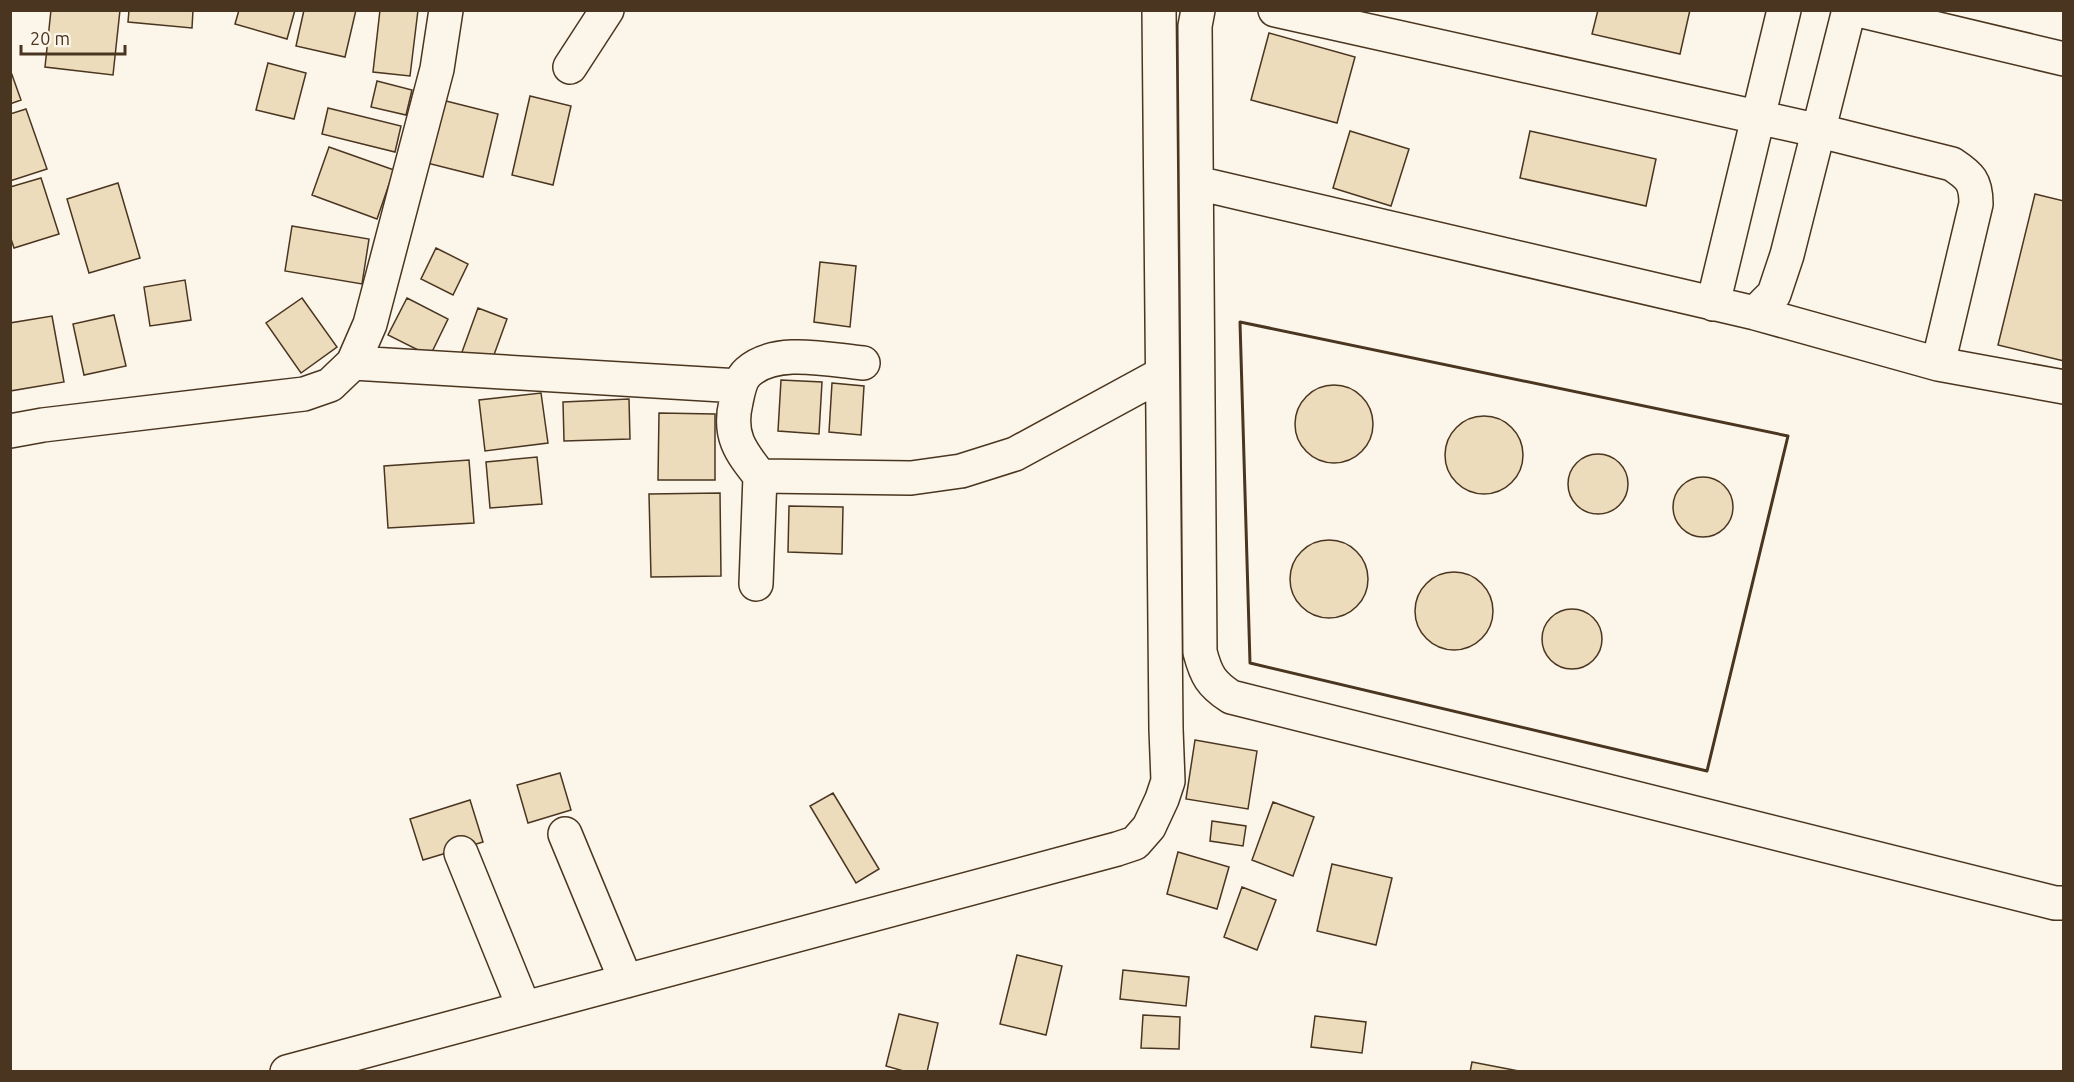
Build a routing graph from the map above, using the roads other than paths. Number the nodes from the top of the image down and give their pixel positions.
1 (446, 10) edge
2 (607, 10) edge
3 (1159, 10) edge
4 (1198, 10) edge
5 (1275, 10) edge
6 (1784, 10) edge
7 (1850, 10) edge
8 (1858, 10) edge
9 (2064, 59) edge
10 (570, 67) dead end
11 (1758, 117) junction
12 (1820, 131) junction
13 (1197, 183) junction
14 (1713, 304) junction
15 (1755, 313) junction
16 (353, 363) junction
17 (863, 363) dead end
18 (1938, 363) junction
19 (1162, 375) junction
20 (739, 386) junction
21 (2064, 387) edge
22 (10, 431) edge
23 (760, 476) junction
24 (756, 584) dead end
25 (565, 834) dead end
26 (460, 853) dead end
27 (2064, 903) edge
28 (626, 981) junction
29 (524, 1008) junction
30 (286, 1071) edge

1 - 16 street
2 - 10 street
3 - 19 street
4 - 13 street
5 - 11 street
6 - 11 street
7 - 12 street
8 - 9 street
11 - 12 street
11 - 14 street
12 - 15 street
12 - 18 street
13 - 14 street
13 - 27 street
14 - 15 street
15 - 18 street
16 - 20 street
16 - 22 street
17 - 20 street
18 - 21 street
19 - 23 street
19 - 28 street
20 - 23 street
23 - 24 street
25 - 28 street
26 - 29 street
28 - 29 street
29 - 30 street

